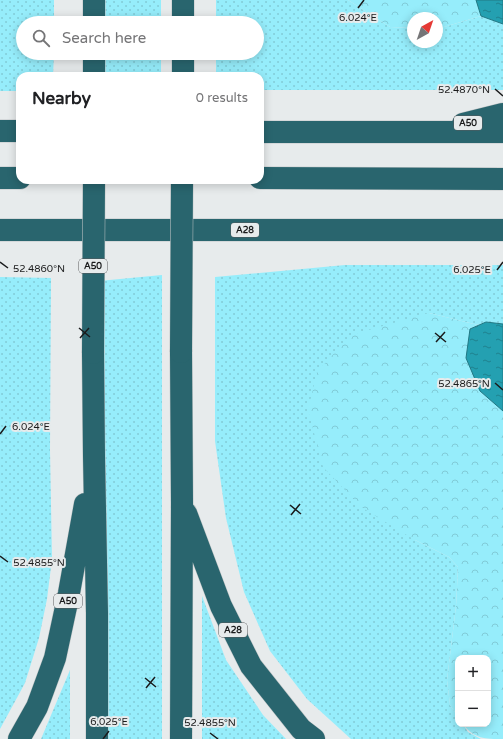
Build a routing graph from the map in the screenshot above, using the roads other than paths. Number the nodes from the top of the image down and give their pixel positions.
1 (94, 60) edge
2 (183, 60) edge
3 (94, 72) edge
4 (183, 72) edge
5 (503, 114) edge
6 (0, 131) edge
7 (16, 131) edge
8 (264, 132) edge
9 (434, 132) junction
10 (503, 132) edge
11 (0, 178) edge
12 (16, 178) edge
13 (264, 178) edge
14 (503, 179) edge
15 (94, 184) edge
16 (182, 184) edge
17 (0, 230) edge
18 (499, 232) edge
19 (94, 456) junction
20 (182, 503) junction
21 (19, 739) edge
22 (97, 739) edge
23 (181, 739) edge
24 (314, 739) edge

1 - 3 highway
2 - 4 highway
5 - 9 highway, A50
6 - 7 highway
8 - 9 highway
9 - 10 highway
11 - 12 highway
13 - 14 highway
15 - 19 highway, A50, bridge
16 - 20 highway, bridge
17 - 18 highway, A28
19 - 21 highway, A50
19 - 22 highway, A50
20 - 23 highway
20 - 24 highway, A28

